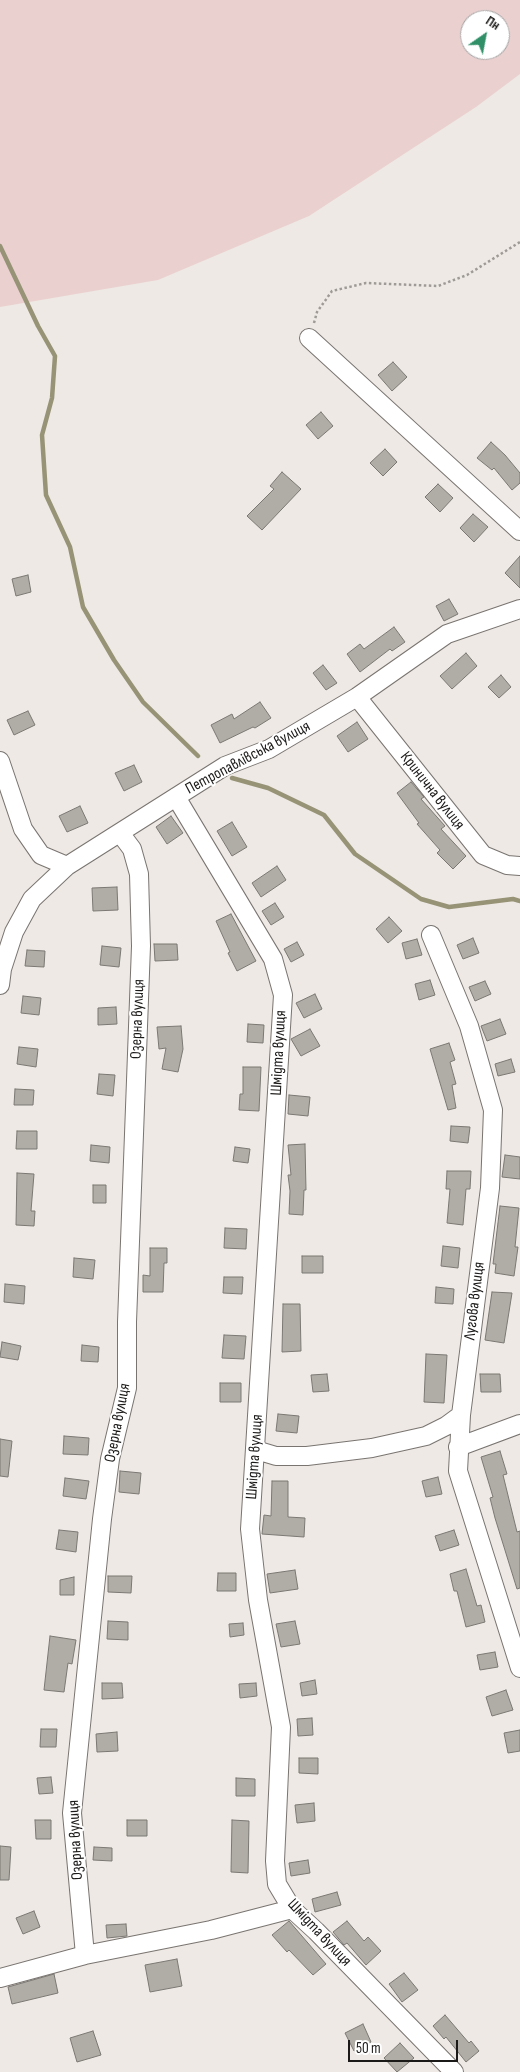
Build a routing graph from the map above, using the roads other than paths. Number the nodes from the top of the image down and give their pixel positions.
1 (309, 338) road end
2 (520, 531) edge
3 (520, 609) edge
4 (357, 696) junction
5 (0, 761) edge
6 (176, 797) junction
7 (120, 833) junction
8 (67, 866) junction
9 (520, 866) edge
10 (431, 935) dead end
11 (0, 985) edge
12 (461, 1415) junction
13 (520, 1424) edge
14 (458, 1447) junction
15 (256, 1450) junction
16 (520, 1668) edge
17 (292, 1909) junction
18 (86, 1955) junction
19 (0, 1978) edge
20 (454, 2072) edge

1 - 2 street
3 - 4 street, Петропавлівська вулиця
4 - 6 street, Петропавлівська вулиця
4 - 9 street, Кринична вулиця
5 - 8 street
6 - 7 street, Петропавлівська вулиця
6 - 15 street, Шмідта вулиця
7 - 8 street, Петропавлівська вулиця
7 - 18 street, Озерна вулиця
8 - 11 street, Петропавлівська вулиця
10 - 12 street, Лугова вулиця
12 - 14 street, Лугова вулиця
12 - 15 street
13 - 14 street
14 - 16 street, Лугова вулиця
15 - 17 street, Шмідта вулиця
17 - 18 street
17 - 20 street, Шмідта вулиця
18 - 19 street

